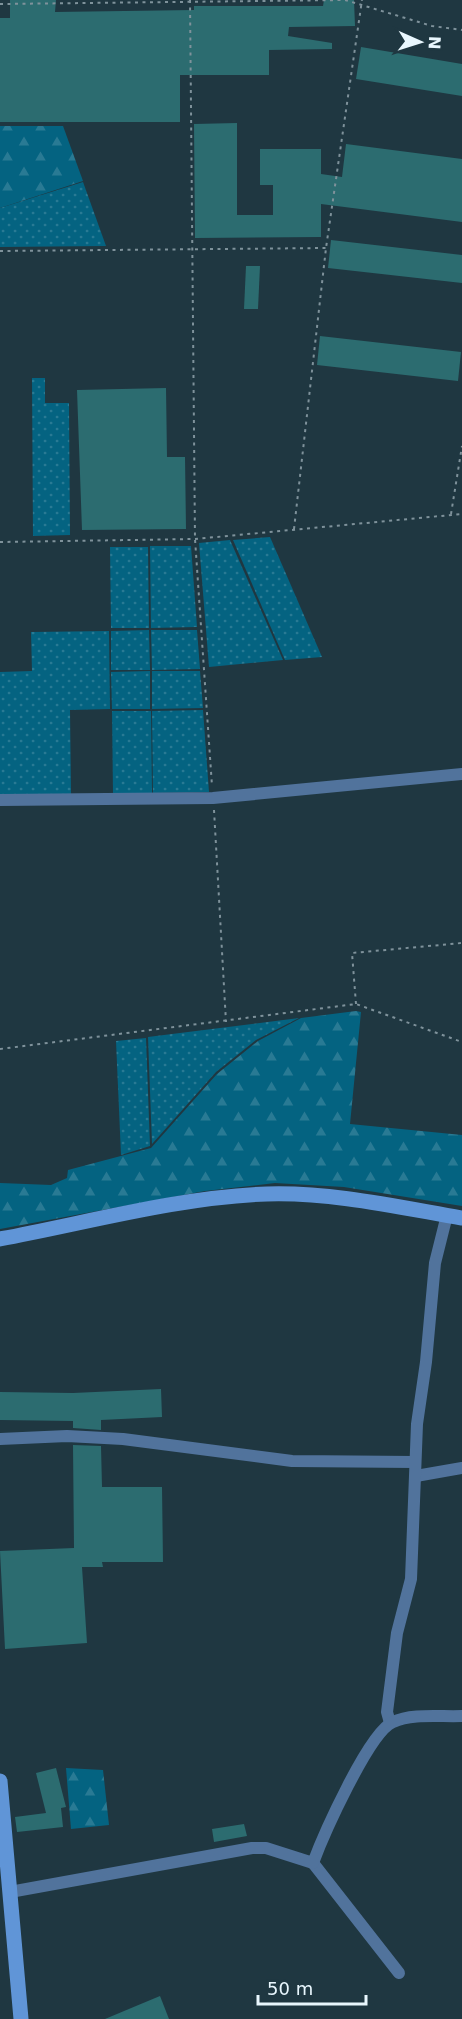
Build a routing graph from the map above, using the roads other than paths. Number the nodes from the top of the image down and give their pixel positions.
1 (462, 774) edge
2 (0, 800) edge
3 (454, 1216) edge
4 (0, 1239) edge
5 (0, 1439) edge
6 (415, 1462) junction
7 (462, 1468) edge
8 (416, 1476) junction
9 (462, 1716) edge
10 (390, 1723) junction
11 (0, 1781) edge
12 (313, 1863) junction
13 (10, 1892) junction
14 (399, 1973) dead end
15 (21, 2019) edge

1 - 2 street
3 - 4 street
3 - 6 street
5 - 6 street
6 - 8 street
7 - 8 street
8 - 10 street
9 - 10 street
10 - 12 street
11 - 13 street
12 - 13 street
12 - 14 street
13 - 15 street

